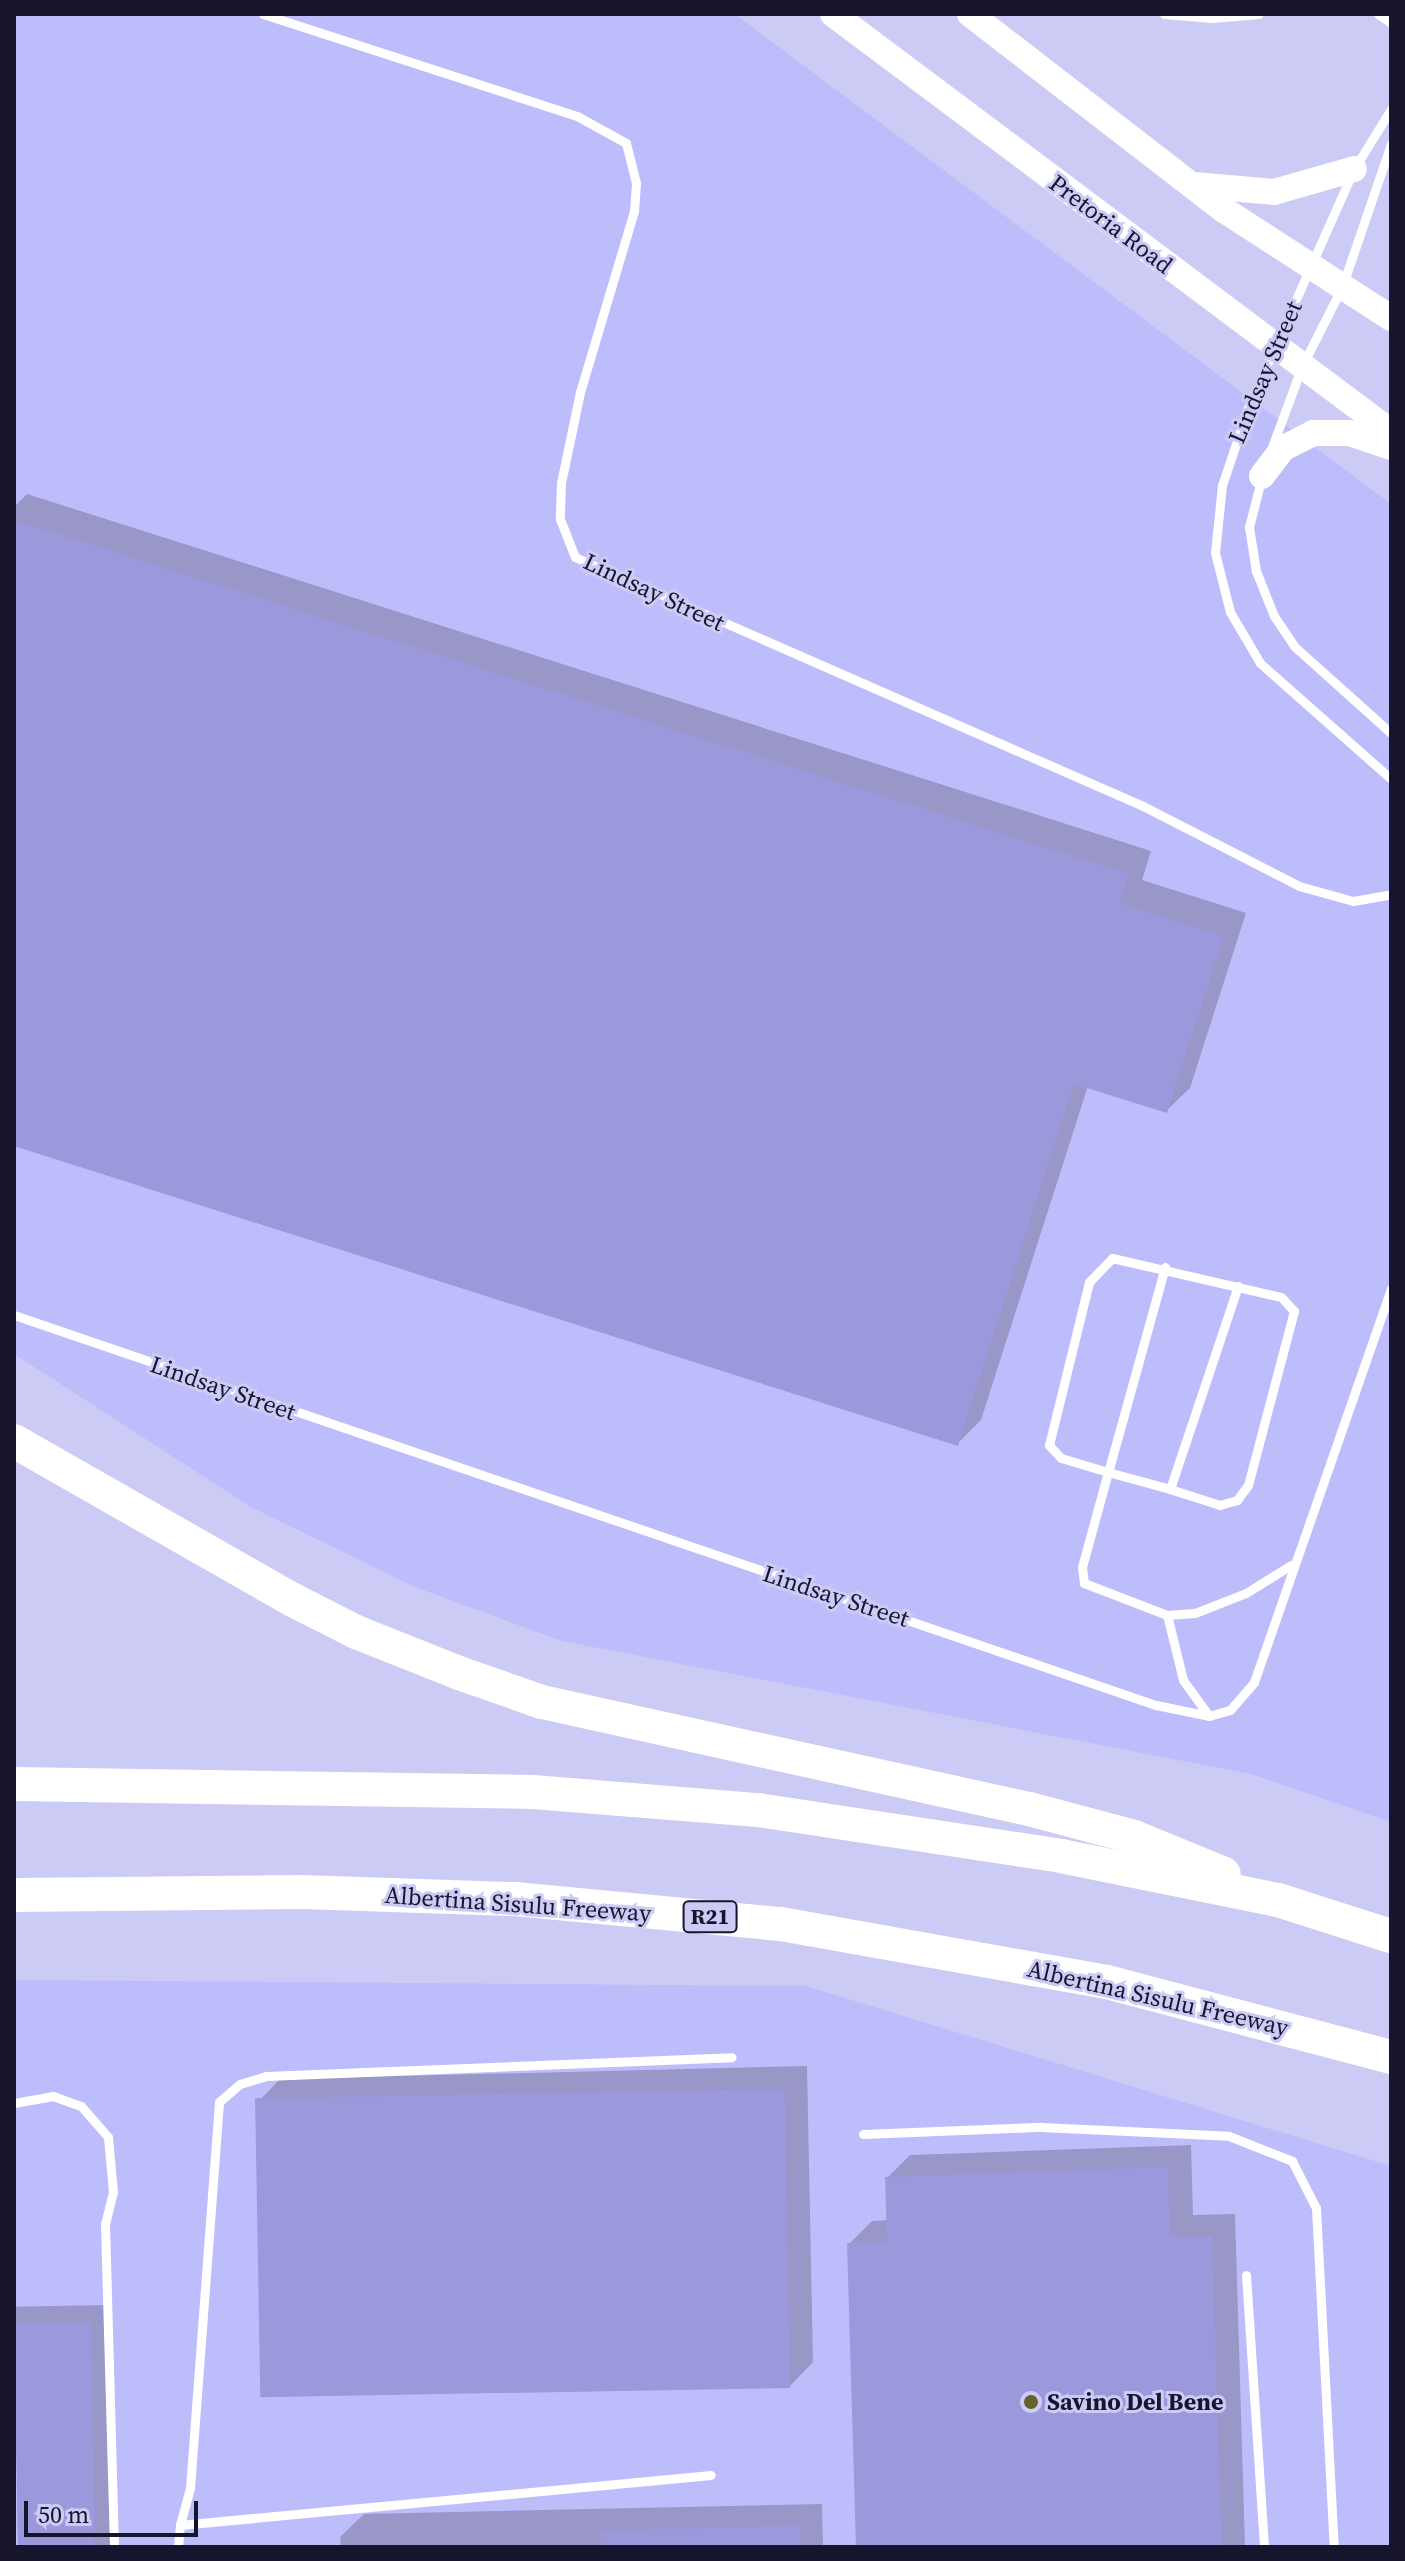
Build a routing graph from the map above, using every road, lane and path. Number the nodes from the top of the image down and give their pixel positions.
1 (263, 14) edge
2 (833, 14) edge
3 (970, 14) edge
4 (1164, 14) edge
5 (1259, 14) edge
6 (1378, 14) edge
7 (1391, 23) edge
8 (1391, 109) edge
9 (1391, 144) edge
10 (1354, 169) junction
11 (1190, 185) junction
12 (1311, 268) junction
13 (1342, 287) junction
14 (1391, 318) edge
15 (1272, 346) junction
16 (1302, 366) junction
17 (1391, 432) edge
18 (1391, 447) edge
19 (1262, 476) junction
20 (1391, 733) edge
21 (1391, 779) edge
22 (1391, 894) edge
23 (1165, 1267) junction
24 (1238, 1286) junction
25 (1391, 1288) edge
26 (14, 1315) edge
27 (14, 1441) edge
28 (1108, 1472) junction
29 (1170, 1489) junction
30 (1291, 1565) junction
31 (1167, 1615) junction
32 (1209, 1716) junction
33 (14, 1784) edge
34 (14, 1895) edge
35 (1278, 1900) junction
36 (1391, 1936) edge
37 (732, 2057) dead end
38 (1391, 2057) edge
39 (14, 2103) edge
40 (863, 2134) dead end
41 (1246, 2275) dead end
42 (711, 2475) dead end
43 (180, 2525) junction
44 (114, 2547) edge
45 (178, 2547) edge
46 (1264, 2547) edge
47 (1334, 2547) edge

1 - 22 lane, Lindsay Street
2 - 15 main road, Pretoria Road
3 - 11 main road
4 - 5 lane
6 - 7 lane
8 - 10 lane, Lindsay Street
9 - 13 lane, Lindsay Street
10 - 11 main road
10 - 12 lane, Lindsay Street
11 - 12 main road
12 - 13 main road
12 - 15 lane, Lindsay Street
13 - 14 main road
13 - 16 lane, Lindsay Street
15 - 16 main road, Pretoria Road
15 - 21 lane, Lindsay Street
16 - 17 main road, Pretoria Road
16 - 19 lane, Lindsay Street
18 - 19 main road
19 - 20 lane, Lindsay Street
23 - 24 lane
23 - 28 lane
23 - 28 lane
24 - 29 lane
24 - 29 lane
25 - 30 lane
26 - 32 lane, Lindsay Street
27 - 35 highway
28 - 29 lane
28 - 31 lane
30 - 31 lane
30 - 32 lane
31 - 32 lane
33 - 35 highway
34 - 38 highway, Albertina Sisulu Freeway / R21
35 - 36 highway
37 - 43 lane
39 - 44 lane
40 - 47 lane
41 - 46 lane
42 - 43 lane
43 - 45 lane

